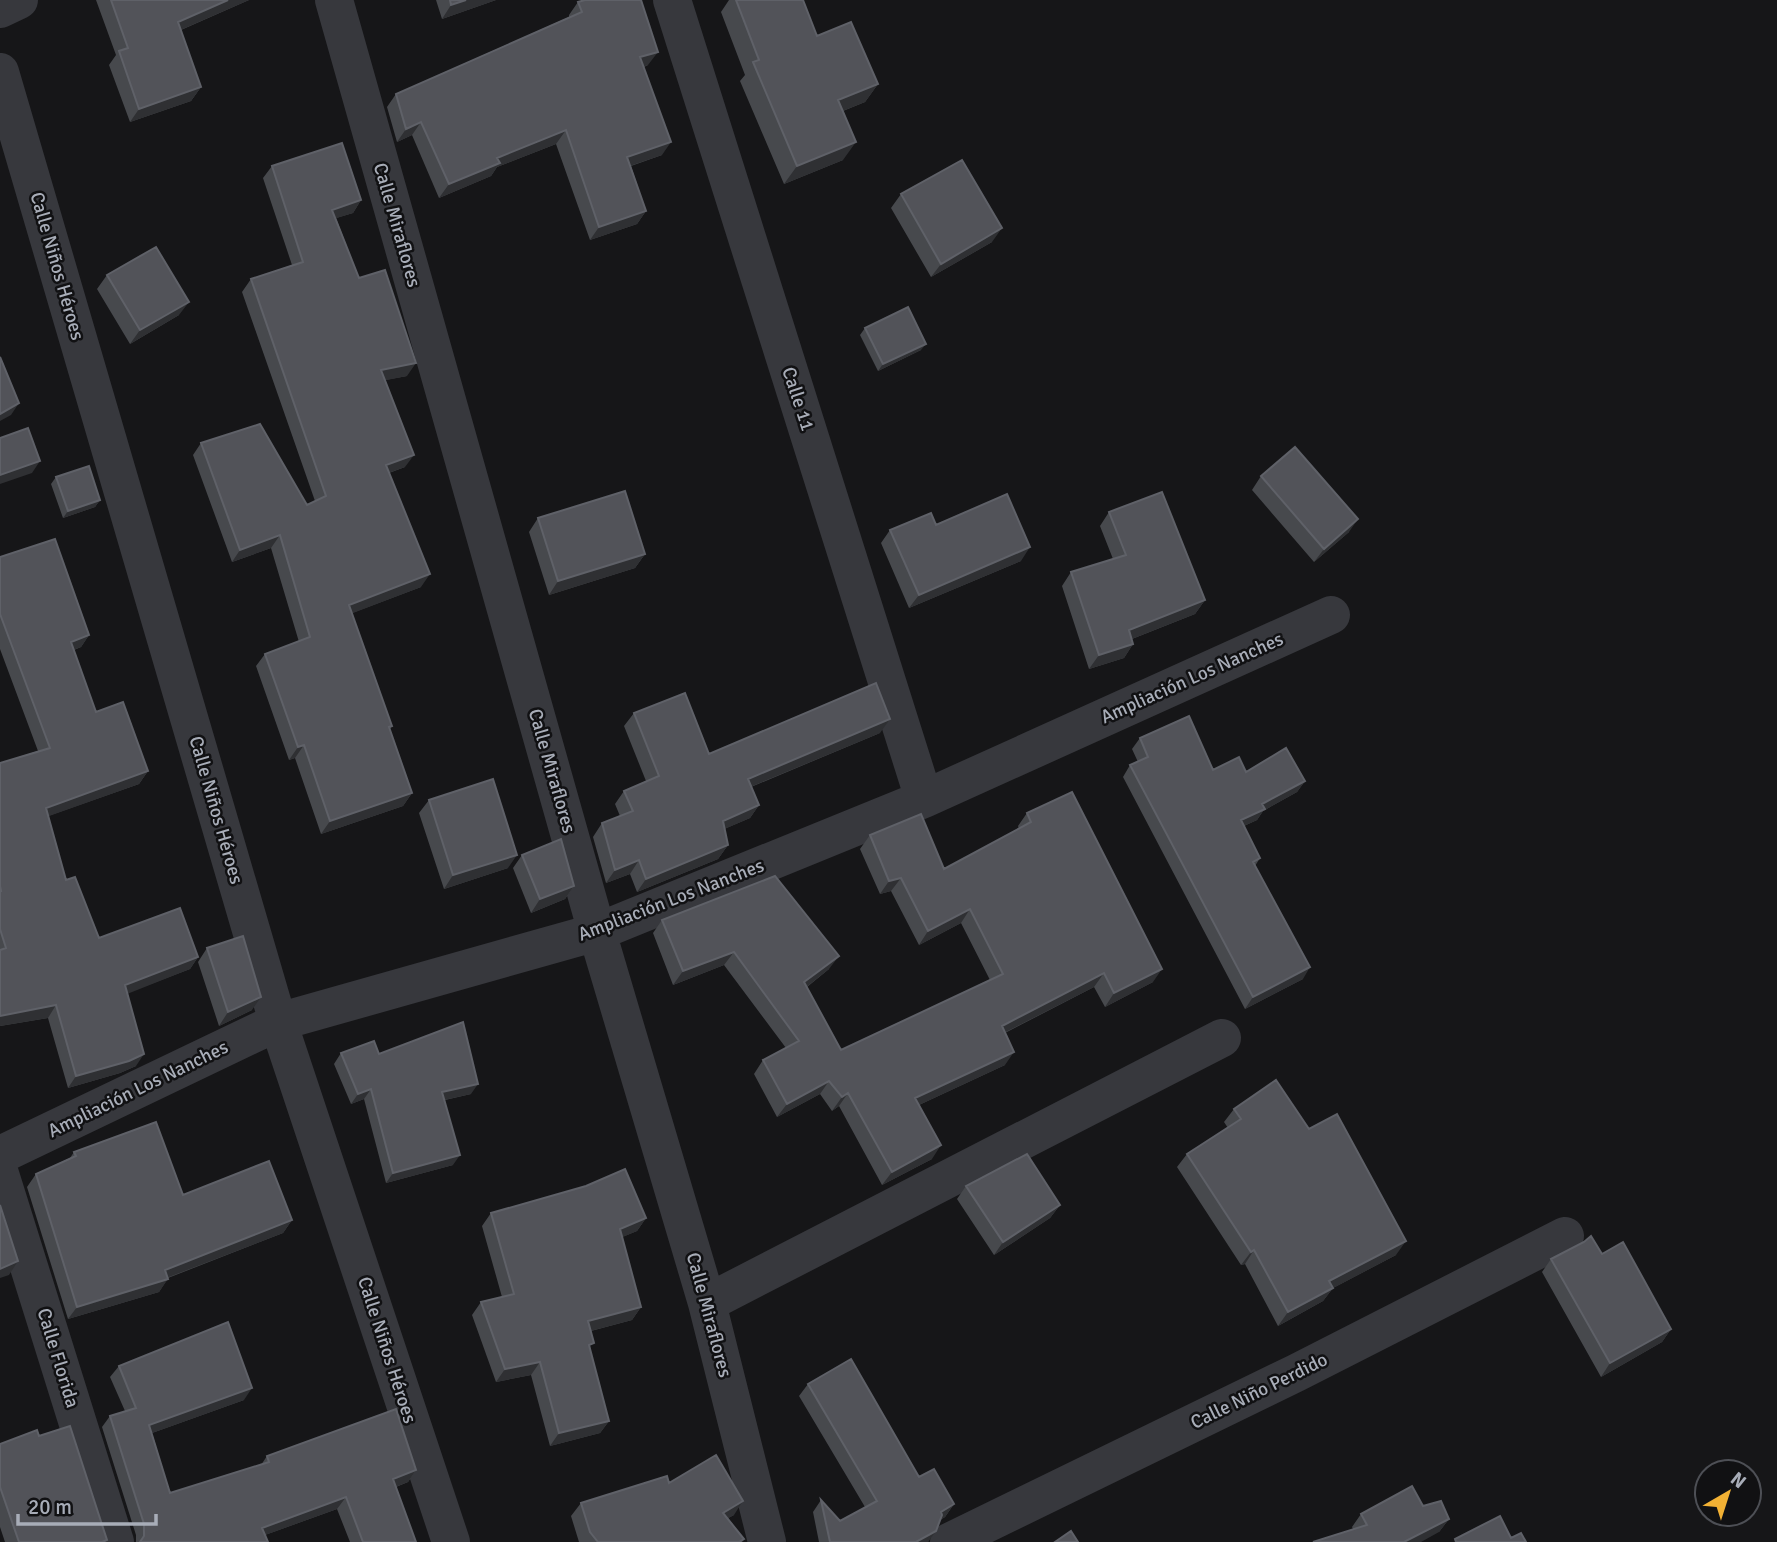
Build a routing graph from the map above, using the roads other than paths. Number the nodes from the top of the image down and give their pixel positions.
1 (19, 0) edge
2 (334, 0) edge
3 (671, 0) edge
4 (0, 9) edge
5 (0, 72) edge
6 (1331, 615) dead end
7 (924, 799) junction
8 (597, 932) junction
9 (278, 1022) junction
10 (1222, 1038) dead end
11 (0, 1155) edge
12 (0, 1174) edge
13 (1565, 1236) dead end
14 (707, 1303) junction
15 (115, 1542) edge
16 (451, 1542) edge
17 (767, 1542) edge
18 (950, 1542) edge

1 - 4 street
2 - 8 street, Calle Miraflores
3 - 7 street, Calle 11
5 - 9 street, Calle Niños Héroes
6 - 7 street, Ampliación Los Nanches
7 - 8 street, Ampliación Los Nanches
8 - 9 street, Ampliación Los Nanches
8 - 14 street, Calle Miraflores
9 - 11 street, Ampliación Los Nanches
9 - 16 street, Calle Niños Héroes
10 - 14 street
12 - 15 street, Calle Florida
13 - 18 street, Calle Niño Perdido
14 - 17 street, Calle Miraflores

